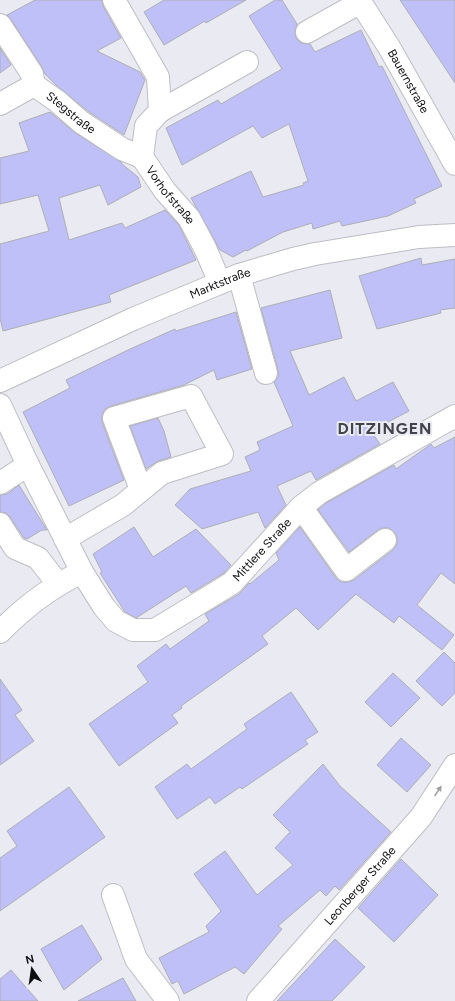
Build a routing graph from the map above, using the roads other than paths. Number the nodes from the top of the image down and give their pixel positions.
1 (118, 1) edge
2 (364, 2) edge
3 (0, 25) edge
4 (307, 32) dead end
5 (247, 62) dead end
6 (34, 86) junction
7 (0, 104) edge
8 (160, 111) junction
9 (142, 157) junction
10 (455, 164) edge
11 (455, 235) edge
12 (230, 279) junction
13 (266, 373) dead end
14 (0, 381) edge
15 (0, 405) edge
16 (455, 416) edge
17 (28, 465) junction
18 (0, 483) edge
19 (141, 490) junction
20 (301, 507) junction
21 (0, 524) edge
22 (65, 539) junction
23 (384, 540) dead end
24 (82, 572) junction
25 (58, 584) junction
26 (0, 632) edge
27 (455, 765) edge
28 (113, 895) dead end
29 (168, 1001) edge
30 (258, 1001) edge

1 - 8 street
2 - 4 street
2 - 10 street, Bauernstraße
3 - 6 street
5 - 8 street, Vorhofstraße
6 - 7 street, Stegstraße
6 - 9 street, Stegstraße
8 - 9 street, Vorhofstraße
9 - 12 street, Vorhofstraße
11 - 12 street, Marktstraße
12 - 13 street, Vorhofstraße
12 - 14 street, Marktstraße
15 - 17 street, Mittlere Straße
16 - 20 street, Mittlere Straße
17 - 18 street
17 - 22 street, Mittlere Straße
19 - 19 street
19 - 22 street
20 - 23 street
20 - 24 street, Mittlere Straße
21 - 25 street
22 - 24 street, Mittlere Straße
24 - 25 street
25 - 26 street
30 -> 27 street, Leonberger Straße
28 - 29 street

